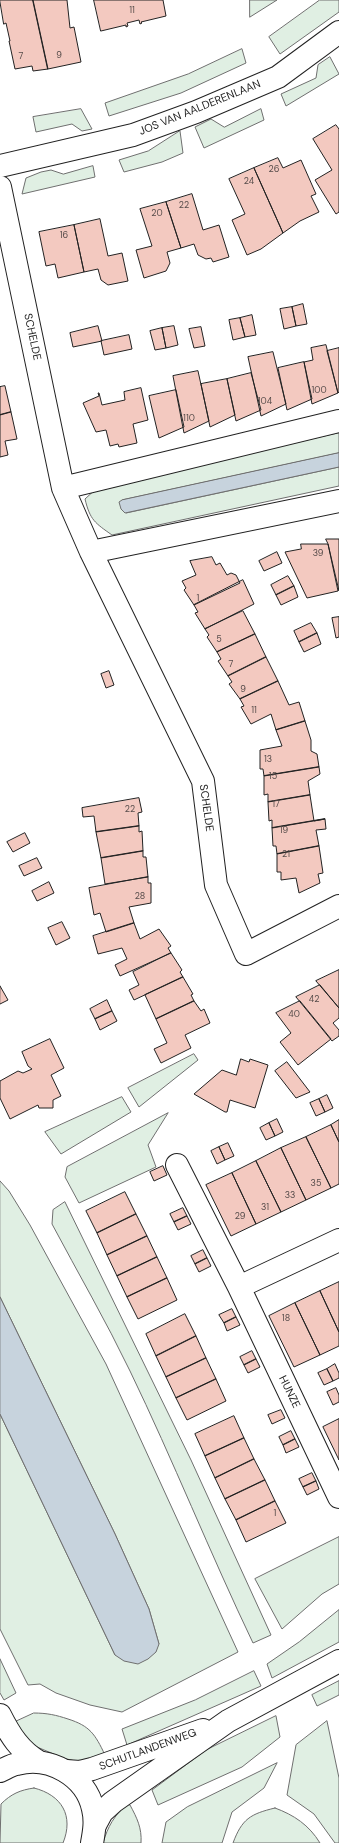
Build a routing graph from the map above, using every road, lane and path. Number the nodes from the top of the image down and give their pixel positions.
1 (339, 32) edge
2 (0, 166) edge
3 (0, 187) edge
4 (339, 421) edge
5 (63, 488) junction
6 (339, 501) edge
7 (91, 552) junction
8 (339, 906) edge
9 (177, 1165) dead end
10 (339, 1240) edge
11 (239, 1287) junction
12 (339, 1497) edge
13 (339, 1661) edge
14 (0, 1716) edge
15 (228, 1721) junction
16 (39, 1762) junction
17 (0, 1771) edge
18 (66, 1771) junction
19 (94, 1834) edge

1 - 2 street, JOS VAN AALDERENLAAN
3 - 5 street, SCHELDE
4 - 5 street
5 - 7 street, SCHELDE
6 - 7 street
7 - 8 street, SCHELDE
9 - 11 street, HUNZE
10 - 11 street
11 - 12 street, HUNZE
13 - 15 street, SCHUTLANDENWEG
14 - 16 street
15 - 18 street, SCHUTLANDENWEG
15 - 19 street, SCHUTLANDENWEG
16 - 17 street
16 - 18 street
18 - 19 street

